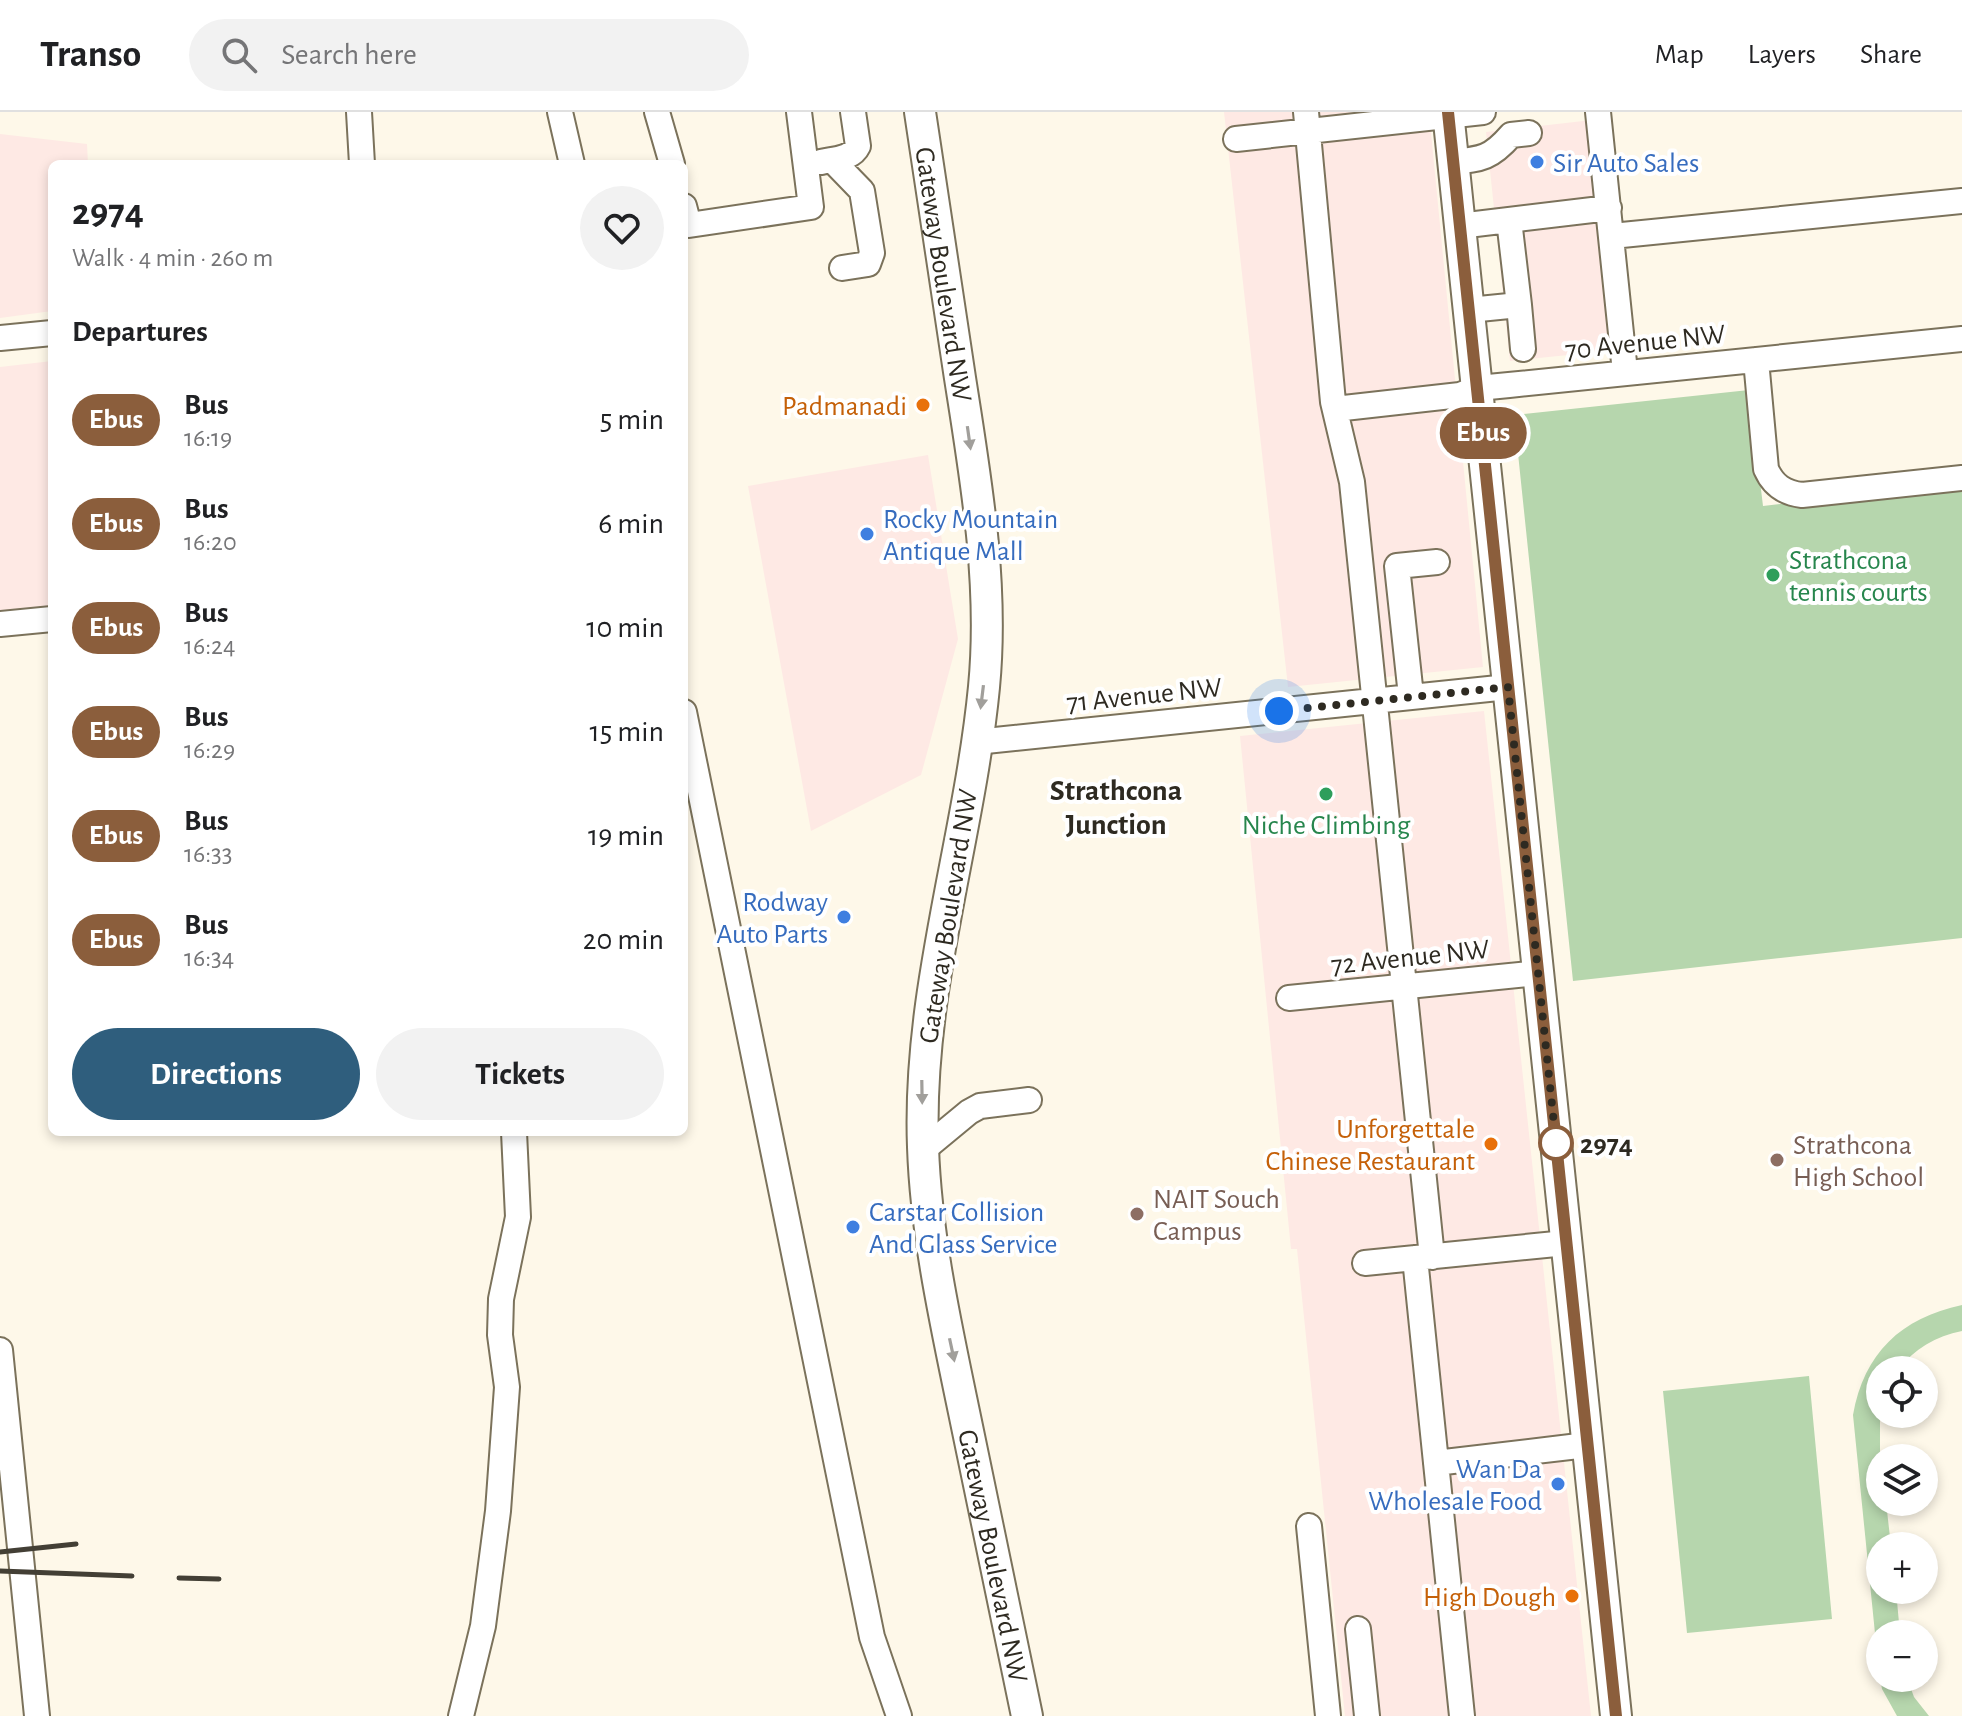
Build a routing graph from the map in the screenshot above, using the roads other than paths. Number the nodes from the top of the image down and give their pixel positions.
1 (359, 112) edge
2 (560, 112) edge
3 (657, 112) edge
4 (799, 112) edge
5 (853, 112) edge
6 (920, 112) edge
7 (1483, 112) edge
8 (1598, 112) edge
9 (1448, 114) edge
10 (1307, 122) edge
11 (1529, 133) dead end
12 (1236, 139) dead end
13 (362, 160) edge
14 (571, 160) edge
15 (671, 160) edge
16 (832, 160) junction
17 (1453, 162) junction
18 (806, 166) junction
19 (1962, 201) edge
20 (1609, 208) junction
21 (1509, 220) junction
22 (688, 221) edge
23 (1459, 226) junction
24 (1612, 236) junction
25 (842, 268) dead end
26 (1519, 305) junction
27 (1469, 310) junction
28 (48, 333) edge
29 (0, 338) edge
30 (1962, 339) edge
31 (1523, 349) dead end
32 (1756, 360) junction
33 (1625, 372) junction
34 (1478, 388) junction
35 (1335, 409) junction
36 (1962, 478) edge
37 (1437, 562) dead end
38 (1397, 566) junction
39 (1361, 568) junction
40 (41, 620) edge
41 (0, 624) edge
42 (1508, 687) junction
43 (1411, 696) junction
44 (1375, 701) junction
45 (688, 732) edge
46 (976, 742) junction
47 (1538, 973) junction
48 (1404, 987) junction
49 (1289, 998) dead end
50 (1029, 1100) dead end
51 (514, 1136) edge
52 (923, 1150) junction
53 (1566, 1243) junction
54 (1424, 1258) junction
55 (1365, 1263) dead end
56 (0, 1350) edge
57 (1587, 1445) junction
58 (1436, 1463) junction
59 (1309, 1526) dead end
60 (1358, 1629) dead end
61 (37, 1716) edge
62 (461, 1716) edge
63 (899, 1716) edge
64 (1027, 1716) edge
65 (1328, 1716) edge
66 (1367, 1716) edge
67 (1462, 1716) edge
68 (1616, 1716) edge

1 - 13 street
2 - 14 street
3 - 15 street
4 - 18 street
5 - 16 street
6 -> 46 main road, Gateway Boulevard NW
7 - 9 street
8 - 20 street
9 - 10 street
9 - 17 main road
10 - 12 street
10 - 35 street
11 - 17 street
16 - 18 street
16 - 25 street
17 - 23 main road
18 - 22 street
19 - 24 street
20 - 21 street
20 - 24 street
21 - 23 street
21 - 26 street
23 - 27 main road
24 - 33 street
26 - 27 street
26 - 31 street
27 - 34 main road
28 - 29 street
30 - 32 street, 70 Avenue NW
32 - 33 street, 70 Avenue NW
32 - 36 street
33 - 34 street, 70 Avenue NW
34 - 35 street, 70 Avenue NW
34 - 42 main road
35 - 39 street
37 - 38 street
38 - 39 street
38 - 43 street
39 - 44 street
40 - 41 street
42 - 43 street, 71 Avenue NW
42 - 47 main road
43 - 44 street, 71 Avenue NW
44 - 46 street, 71 Avenue NW
44 - 48 street
45 - 63 street
46 -> 52 main road, Gateway Boulevard NW
47 - 48 street, 72 Avenue NW
47 - 53 main road
48 - 49 street, 72 Avenue NW
48 - 54 street
50 - 52 street
51 - 62 street
52 -> 64 main road, Gateway Boulevard NW
53 - 54 street
53 - 57 main road
54 - 55 street
54 - 58 street
56 - 61 street
57 - 58 street
57 - 68 main road
58 - 67 street
59 - 65 street
60 - 66 street

